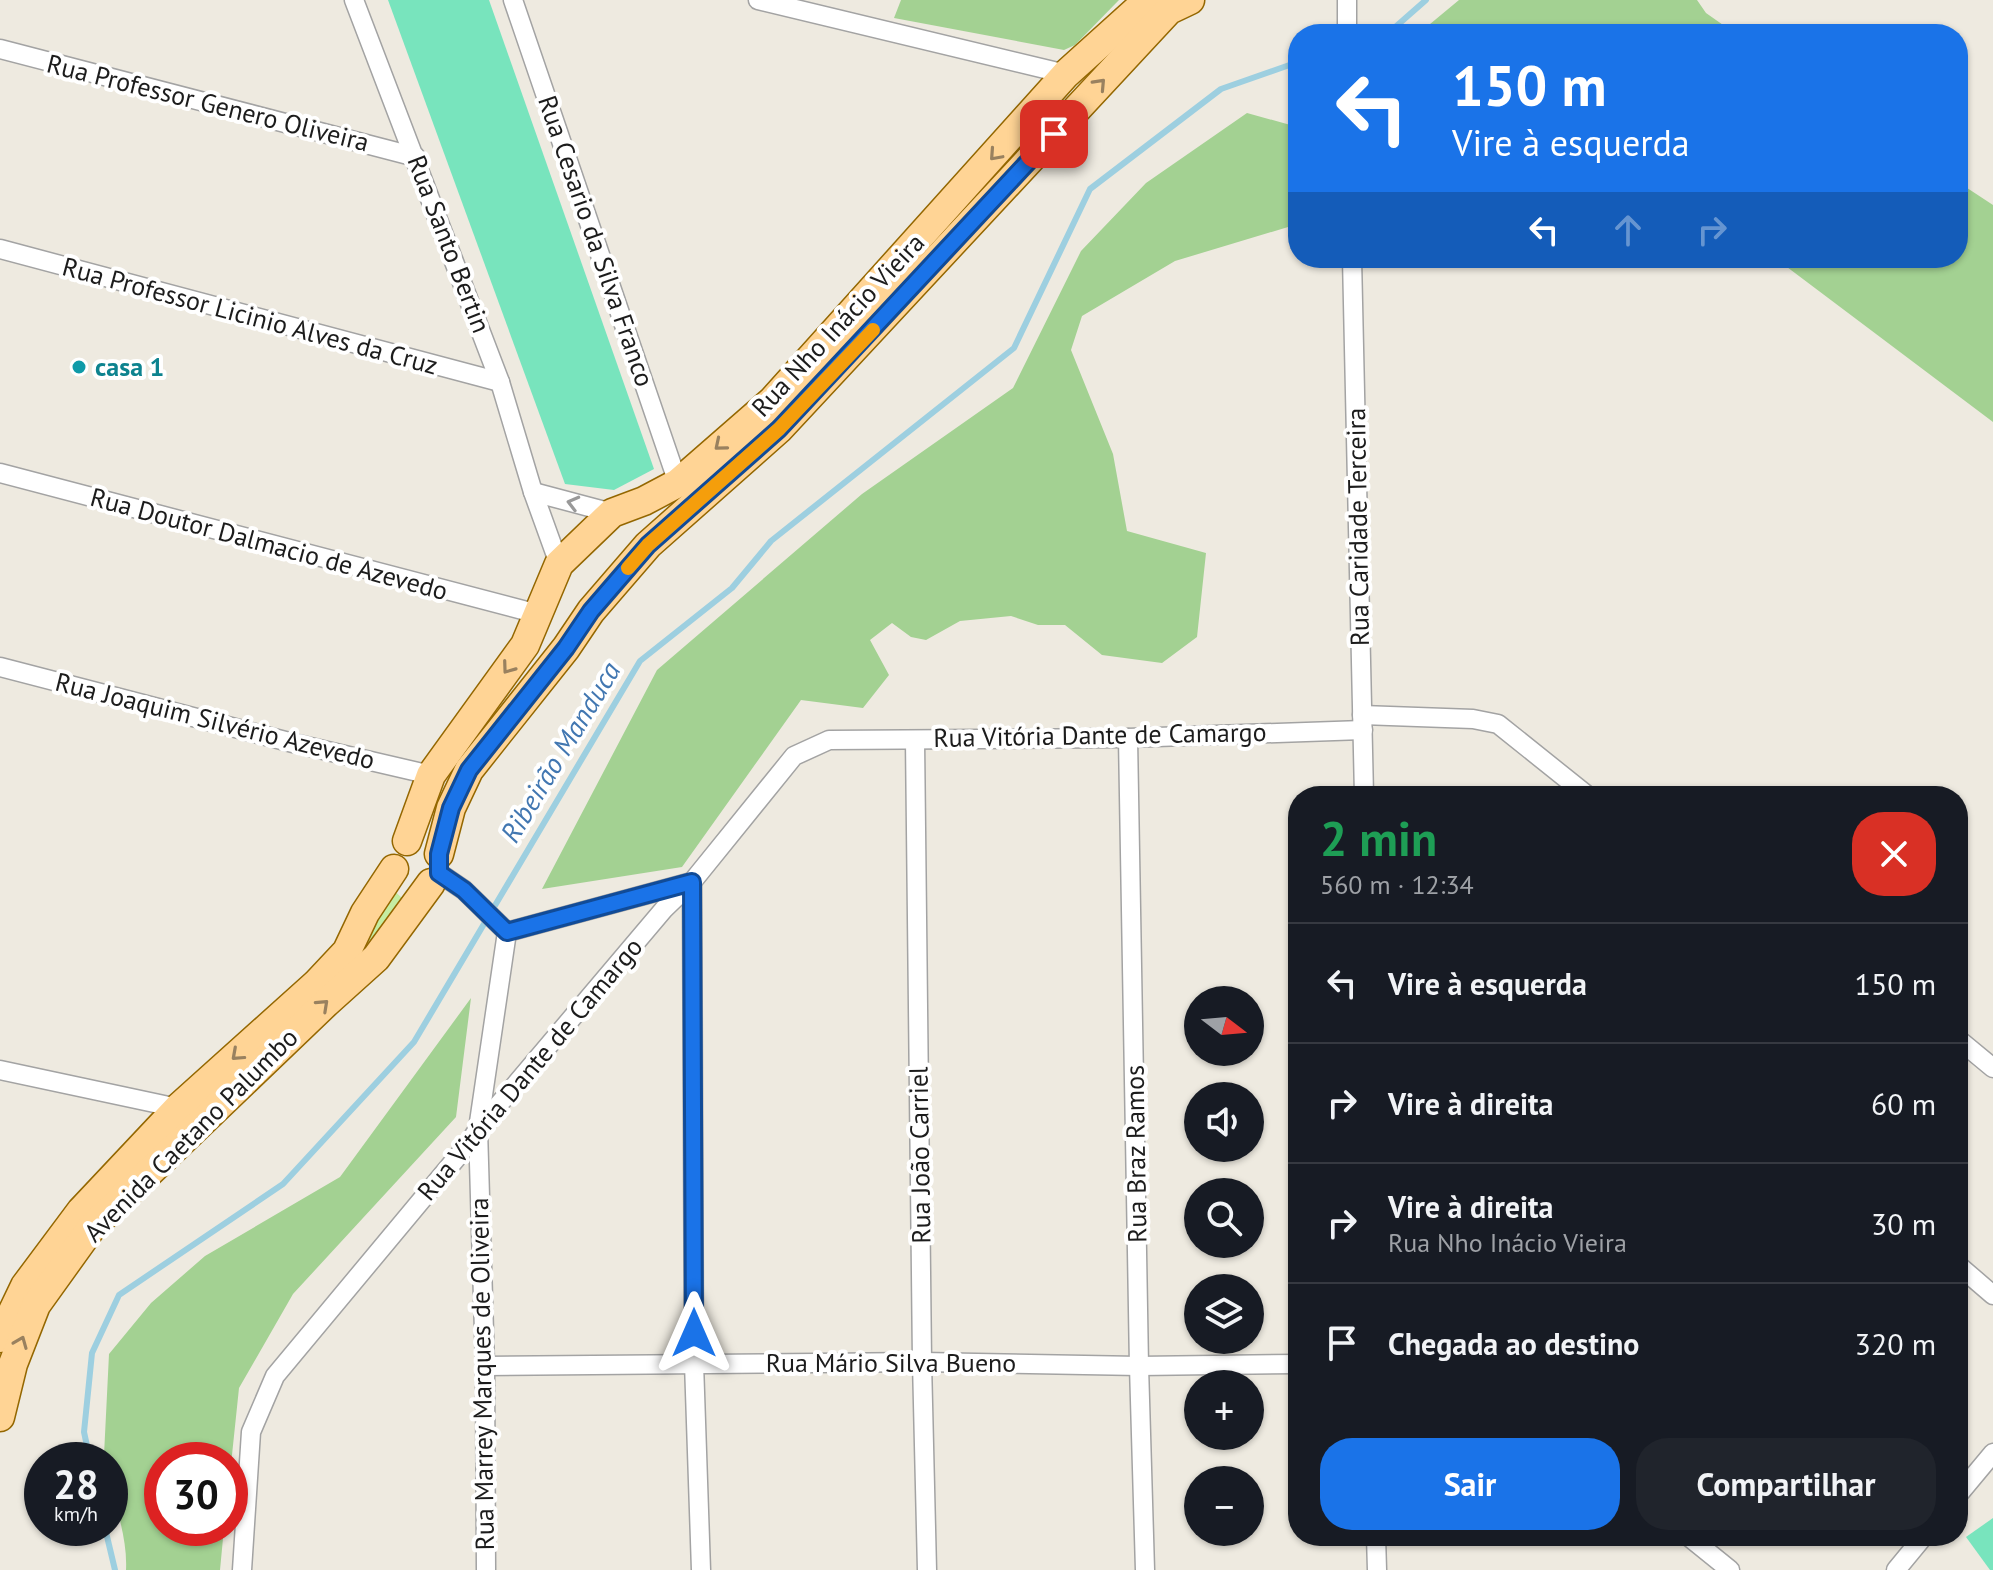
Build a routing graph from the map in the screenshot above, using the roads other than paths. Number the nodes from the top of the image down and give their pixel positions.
1 (354, 0) edge
2 (513, 0) edge
3 (758, 0) edge
4 (1347, 0) edge
5 (1169, 3) edge
6 (1346, 24) edge
7 (0, 49) edge
8 (1066, 74) junction
9 (416, 157) junction
10 (0, 249) edge
11 (1352, 268) edge
12 (500, 382) junction
13 (0, 473) edge
14 (678, 483) junction
15 (533, 492) junction
16 (612, 513) junction
17 (648, 545) junction
18 (559, 564) junction
19 (538, 614) junction
20 (0, 667) edge
21 (1362, 722) junction
22 (1128, 738) junction
23 (915, 740) junction
24 (431, 775) junction
25 (1364, 786) edge
26 (1576, 786) edge
27 (407, 841) junction
28 (394, 869) junction
29 (436, 870) junction
30 (692, 882) junction
31 (502, 928) junction
32 (1968, 1047) edge
33 (1993, 1068) edge
34 (0, 1070) edge
35 (178, 1108) junction
36 (478, 1129) junction
37 (1968, 1274) edge
38 (1993, 1295) edge
39 (0, 1338) edge
40 (922, 1362) junction
41 (694, 1363) junction
42 (1288, 1364) edge
43 (485, 1366) junction
44 (1139, 1366) junction
45 (0, 1417) edge
46 (1993, 1453) edge
47 (1968, 1483) edge
48 (1376, 1546) edge
49 (1700, 1546) edge
50 (1916, 1546) edge
51 (242, 1570) edge
52 (486, 1570) edge
53 (701, 1570) edge
54 (927, 1570) edge
55 (1145, 1570) edge
56 (1377, 1570) edge
57 (1730, 1570) edge
58 (1896, 1570) edge

1 - 9 street, Rua Santo Bertin
2 - 14 street, Rua Cesario da Silva Franco
3 - 8 street
4 - 6 street
5 - 8 main road, Rua Nho Inácio Vieira
17 -> 5 main road, Rua Nho Inácio Vieira
7 - 9 street, Rua Professor Genero Oliveira
8 -> 14 main road, Rua Nho Inácio Vieira
9 - 12 street, Rua Santo Bertin
10 - 12 street, Rua Professor Licinio Alves da Cruz
11 - 21 street, Rua Caridade Terceira
12 - 15 street, Rua Santo Bertin
13 - 19 street, Rua Doutor Dalmacio de Azevedo
14 - 16 main road, Rua Nho Inácio Vieira
16 -> 15 street
15 - 18 street, Rua Santo Bertin
16 - 17 main road
16 - 18 main road, Rua Nho Inácio Vieira
17 - 29 main road, Rua Nho Inácio Vieira
18 - 19 main road, Rua Nho Inácio Vieira
19 -> 24 main road, Rua Nho Inácio Vieira
20 - 24 street, Rua Joaquim Silvério Azevedo
21 - 22 street, Rua Vitória Dante de Camargo
21 - 25 street, Rua Caridade Terceira
21 - 26 street, Rua Vitória Dante de Camargo
22 - 23 street, Rua Vitória Dante de Camargo
22 - 44 street, Rua Braz Ramos
23 - 30 street, Rua Vitória Dante de Camargo
23 - 40 street, Rua João Carriel
24 - 27 main road, Rua Nho Inácio Vieira
27 - 28 main road
27 - 29 main road
28 - 29 main road
28 -> 35 main road, Avenida Caetano Palumbo
29 - 31 street
45 -> 29 main road, Avenida Caetano Palumbo
30 - 31 street
30 - 36 street, Rua Vitória Dante de Camargo
30 - 41 street
31 - 36 street, Rua Marrey Marques de Oliveira
32 - 33 street
34 - 35 street
35 - 39 main road, Avenida Caetano Palumbo
36 - 43 street, Rua Marrey Marques de Oliveira
36 - 51 street, Rua Vitória Dante de Camargo
37 - 38 street
40 - 41 street, Rua Mário Silva Bueno
40 - 44 street, Rua Mário Silva Bueno
40 - 54 street, Rua João Carriel
41 - 43 street, Rua Mário Silva Bueno
41 - 53 street
42 - 44 street, Rua Mário Silva Bueno
43 - 52 street, Rua Marrey Marques de Oliveira
44 - 55 street, Rua Braz Ramos
46 - 47 street
48 - 56 street
49 - 57 street
50 - 58 street

